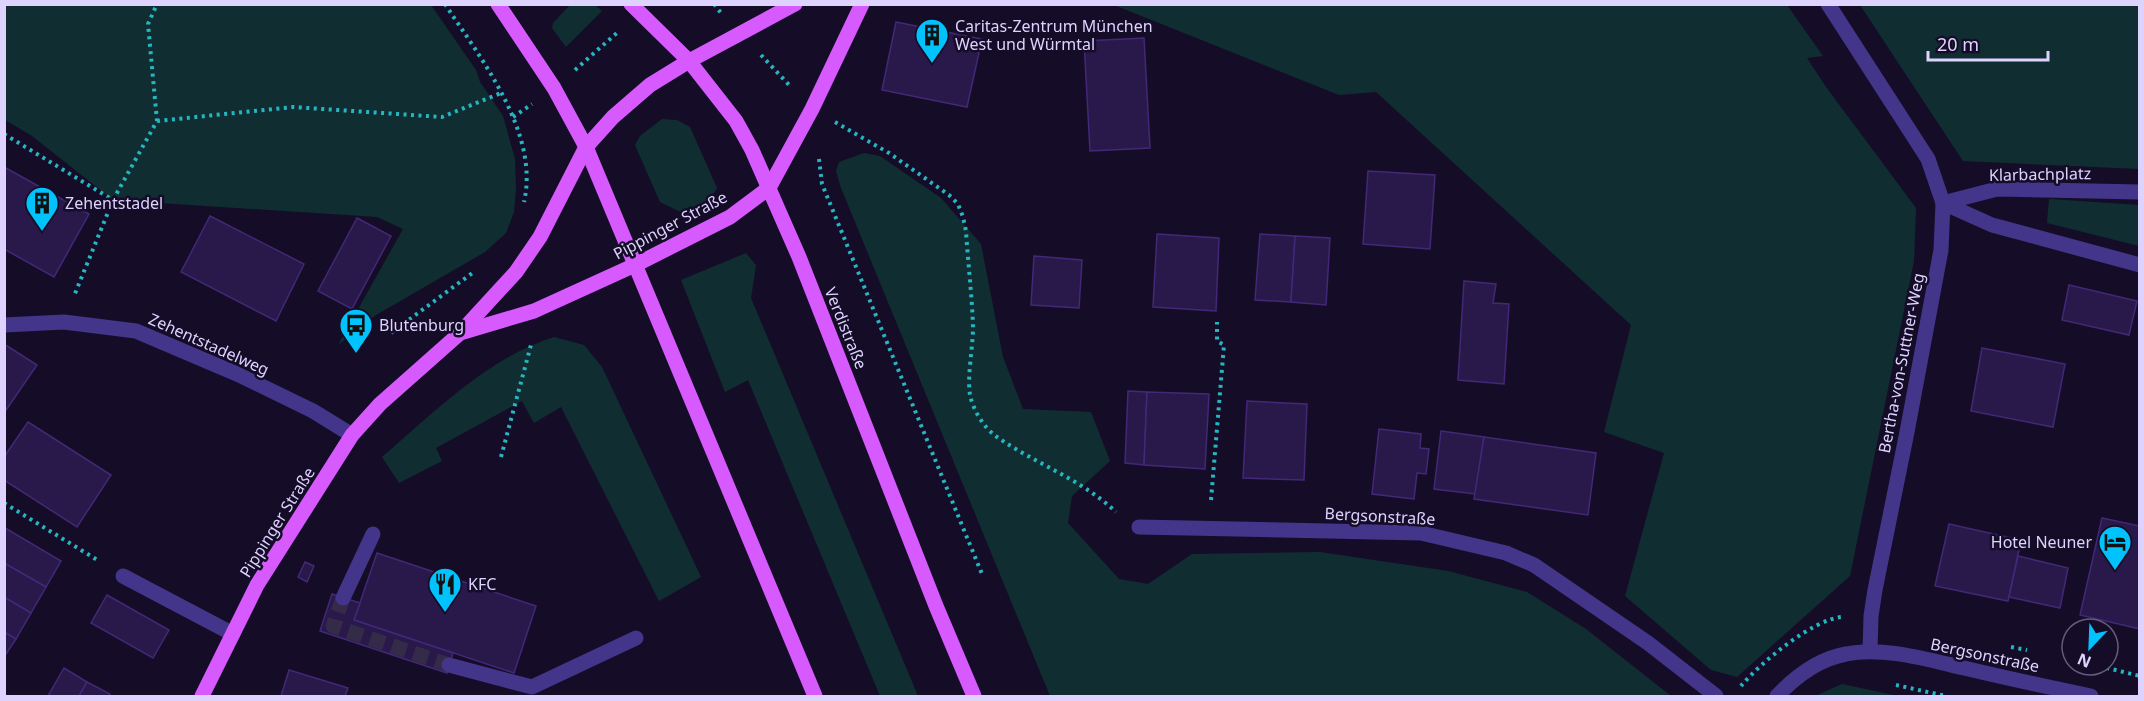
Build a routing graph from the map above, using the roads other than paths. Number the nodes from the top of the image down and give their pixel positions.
1 (498, 4) edge
2 (795, 4) edge
3 (862, 4) edge
4 (1828, 4) edge
5 (635, 8) edge
6 (689, 61) junction
7 (586, 147) junction
8 (769, 188) junction
9 (2139, 192) edge
10 (1943, 203) junction
11 (635, 265) junction
12 (2139, 265) edge
13 (4, 325) edge
14 (459, 334) junction
15 (352, 435) junction
16 (1139, 527) road end
17 (373, 534) dead end
18 (123, 576) road end
19 (343, 598) tunnel mouth
20 (233, 634) junction
21 (636, 638) dead end
22 (1870, 651) junction
23 (449, 665) tunnel mouth
24 (201, 696) edge
25 (815, 696) edge
26 (974, 696) edge
27 (1716, 696) edge
28 (1777, 696) edge
29 (2091, 696) edge

1 - 7 main road
2 - 6 main road, Pippinger Straße
3 - 8 main road, Pippinger Straße
4 - 10 street, Bertha-von-Suttner-Weg
5 - 6 main road, Verdistraße
6 - 7 main road, Pippinger Straße
6 - 8 main road, Verdistraße
7 - 11 main road
7 - 14 main road, Pippinger Straße
8 - 11 main road, Pippinger Straße
8 - 26 main road, Verdistraße
9 - 10 street, Klarbachplatz
10 - 12 street
10 - 22 street, Bertha-von-Suttner-Weg
11 - 14 main road, Pippinger Straße
11 - 25 main road
13 - 15 street, Zehentstadelweg
14 - 15 main road, Pippinger Straße
15 - 20 main road, Pippinger Straße
16 - 27 street, Bergsonstraße
17 - 19 street
18 - 20 street
20 - 24 main road, Pippinger Straße
21 - 23 street
22 - 28 street
22 - 29 street, Bergsonstraße

